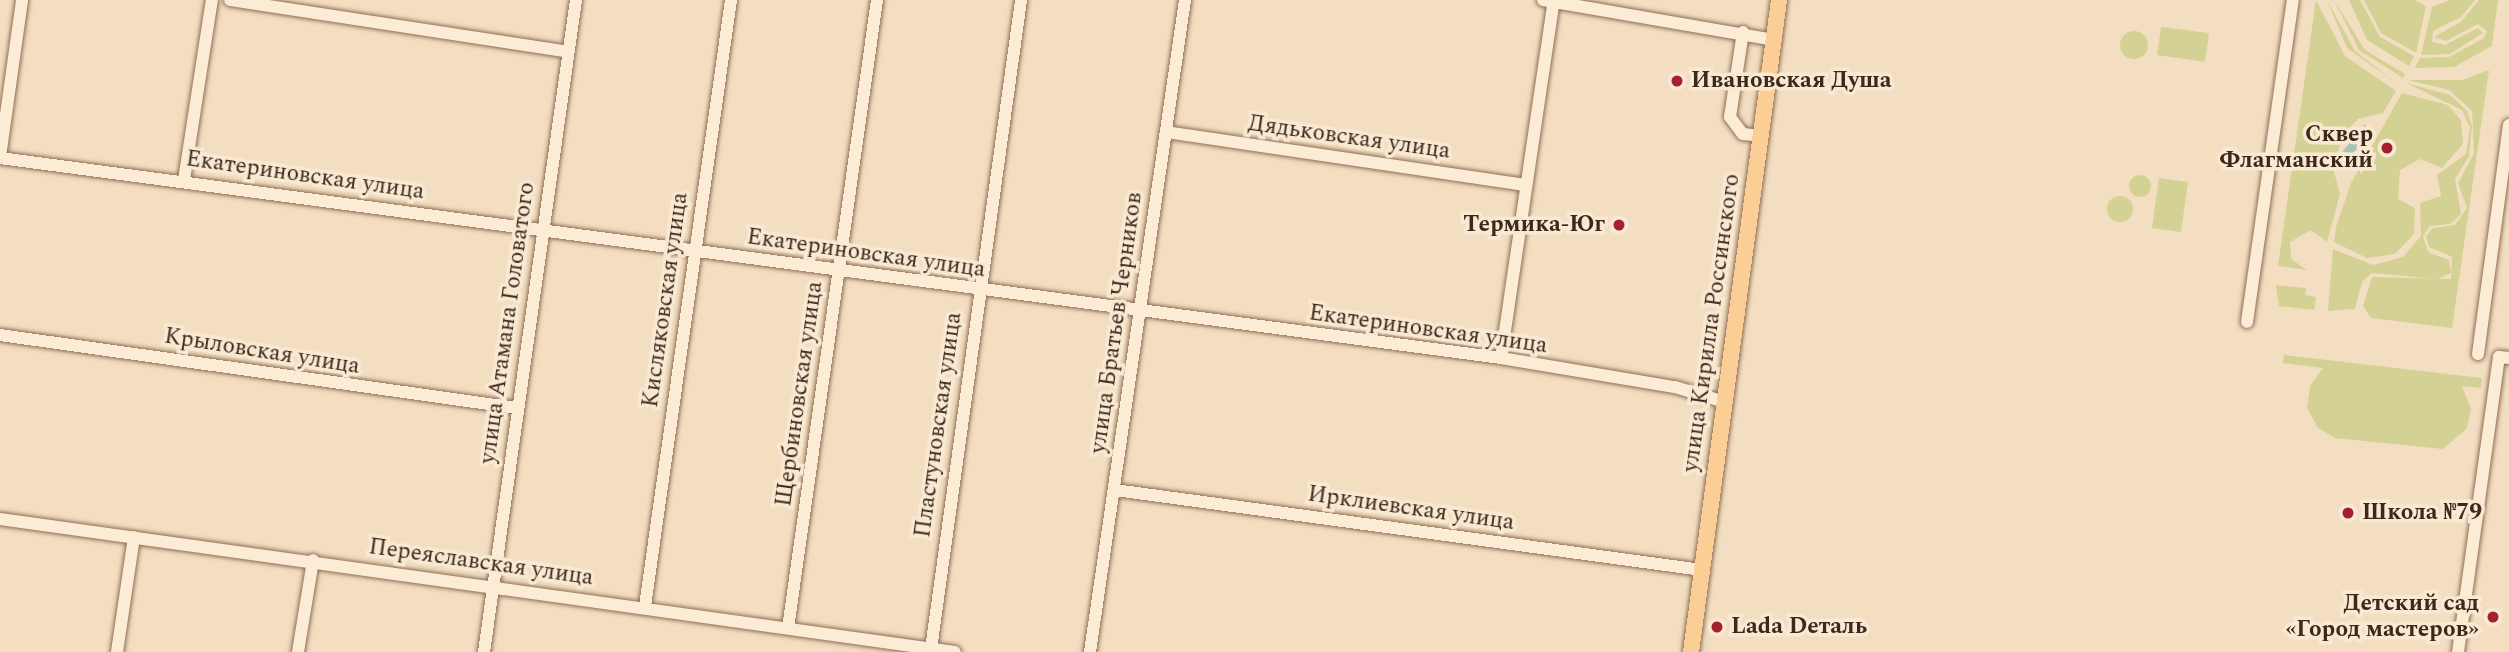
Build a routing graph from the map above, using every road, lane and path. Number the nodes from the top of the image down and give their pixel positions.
1 (22, 0) edge
2 (212, 0) edge
3 (230, 0) edge
4 (576, 0) edge
5 (731, 0) edge
6 (877, 0) edge
7 (1021, 0) edge
8 (1185, 0) edge
9 (1550, 0) edge
10 (1779, 0) edge
11 (2293, 0) edge
12 (1743, 32) junction
13 (1774, 40) junction
14 (568, 52) junction
15 (2509, 125) edge
16 (1166, 132) junction
17 (1761, 136) junction
18 (0, 157) edge
19 (184, 180) junction
20 (1526, 185) junction
21 (543, 229) junction
22 (694, 250) junction
23 (839, 273) junction
24 (978, 292) junction
25 (1140, 314) junction
26 (2246, 322) dead end
27 (0, 335) edge
28 (2478, 354) dead end
29 (2504, 357) edge
30 (1502, 358) junction
31 (1724, 401) junction
32 (517, 408) junction
33 (1115, 490) junction
34 (0, 519) edge
35 (134, 537) junction
36 (313, 561) junction
37 (1702, 570) junction
38 (494, 586) junction
39 (645, 606) junction
40 (788, 628) junction
41 (931, 649) junction
42 (117, 652) edge
43 (298, 652) edge
44 (484, 652) edge
45 (955, 652) edge
46 (1090, 652) edge
47 (1691, 652) edge
48 (2458, 652) edge

1 - 18 street
2 - 19 street
3 - 14 street
4 - 14 street, улица Атамана Головатого
5 - 22 street, Кисляковская улица
6 - 23 street, Щербиновская улица
7 - 24 street, Пластуновская улица
8 - 16 street, улица Братьев Черников
9 - 12 street
9 - 20 street
10 - 13 main road, улица Кирилла Россинского
11 - 26 street
12 - 13 street
12 - 17 street
13 - 17 main road, улица Кирилла Россинского
14 - 21 street, улица Атамана Головатого
15 - 28 street
16 - 20 street, Дядьковская улица
16 - 25 street, улица Братьев Черников
17 - 31 main road, улица Кирилла Россинского
18 - 19 street, Екатериновская улица
19 - 21 street, Екатериновская улица
20 - 30 street
21 - 22 street, Екатериновская улица
21 - 32 street, улица Атамана Головатого
22 - 23 street, Екатериновская улица
22 - 39 street, Кисляковская улица
23 - 24 street, Екатериновская улица
23 - 40 street, Щербиновская улица
24 - 25 street, Екатериновская улица
24 - 41 street, Пластуновская улица
25 - 30 street, Екатериновская улица
25 - 33 street, улица Братьев Черников
27 - 32 street, Крыловская улица
29 - 48 street
30 - 31 street, Екатериновская улица
31 - 37 main road, улица Кирилла Россинского
32 - 38 street, улица Атамана Головатого
33 - 37 street, Ирклиевская улица
33 - 46 street, улица Братьев Черников
34 - 35 street, Переяславская улица
35 - 36 street, Переяславская улица
35 - 42 street
36 - 38 street, Переяславская улица
36 - 43 street
37 - 47 main road, улица Кирилла Россинского
38 - 39 street, Переяславская улица
38 - 44 street, улица Атамана Головатого
39 - 40 street, Переяславская улица
40 - 41 street, Переяславская улица
41 - 45 street, Переяславская улица

